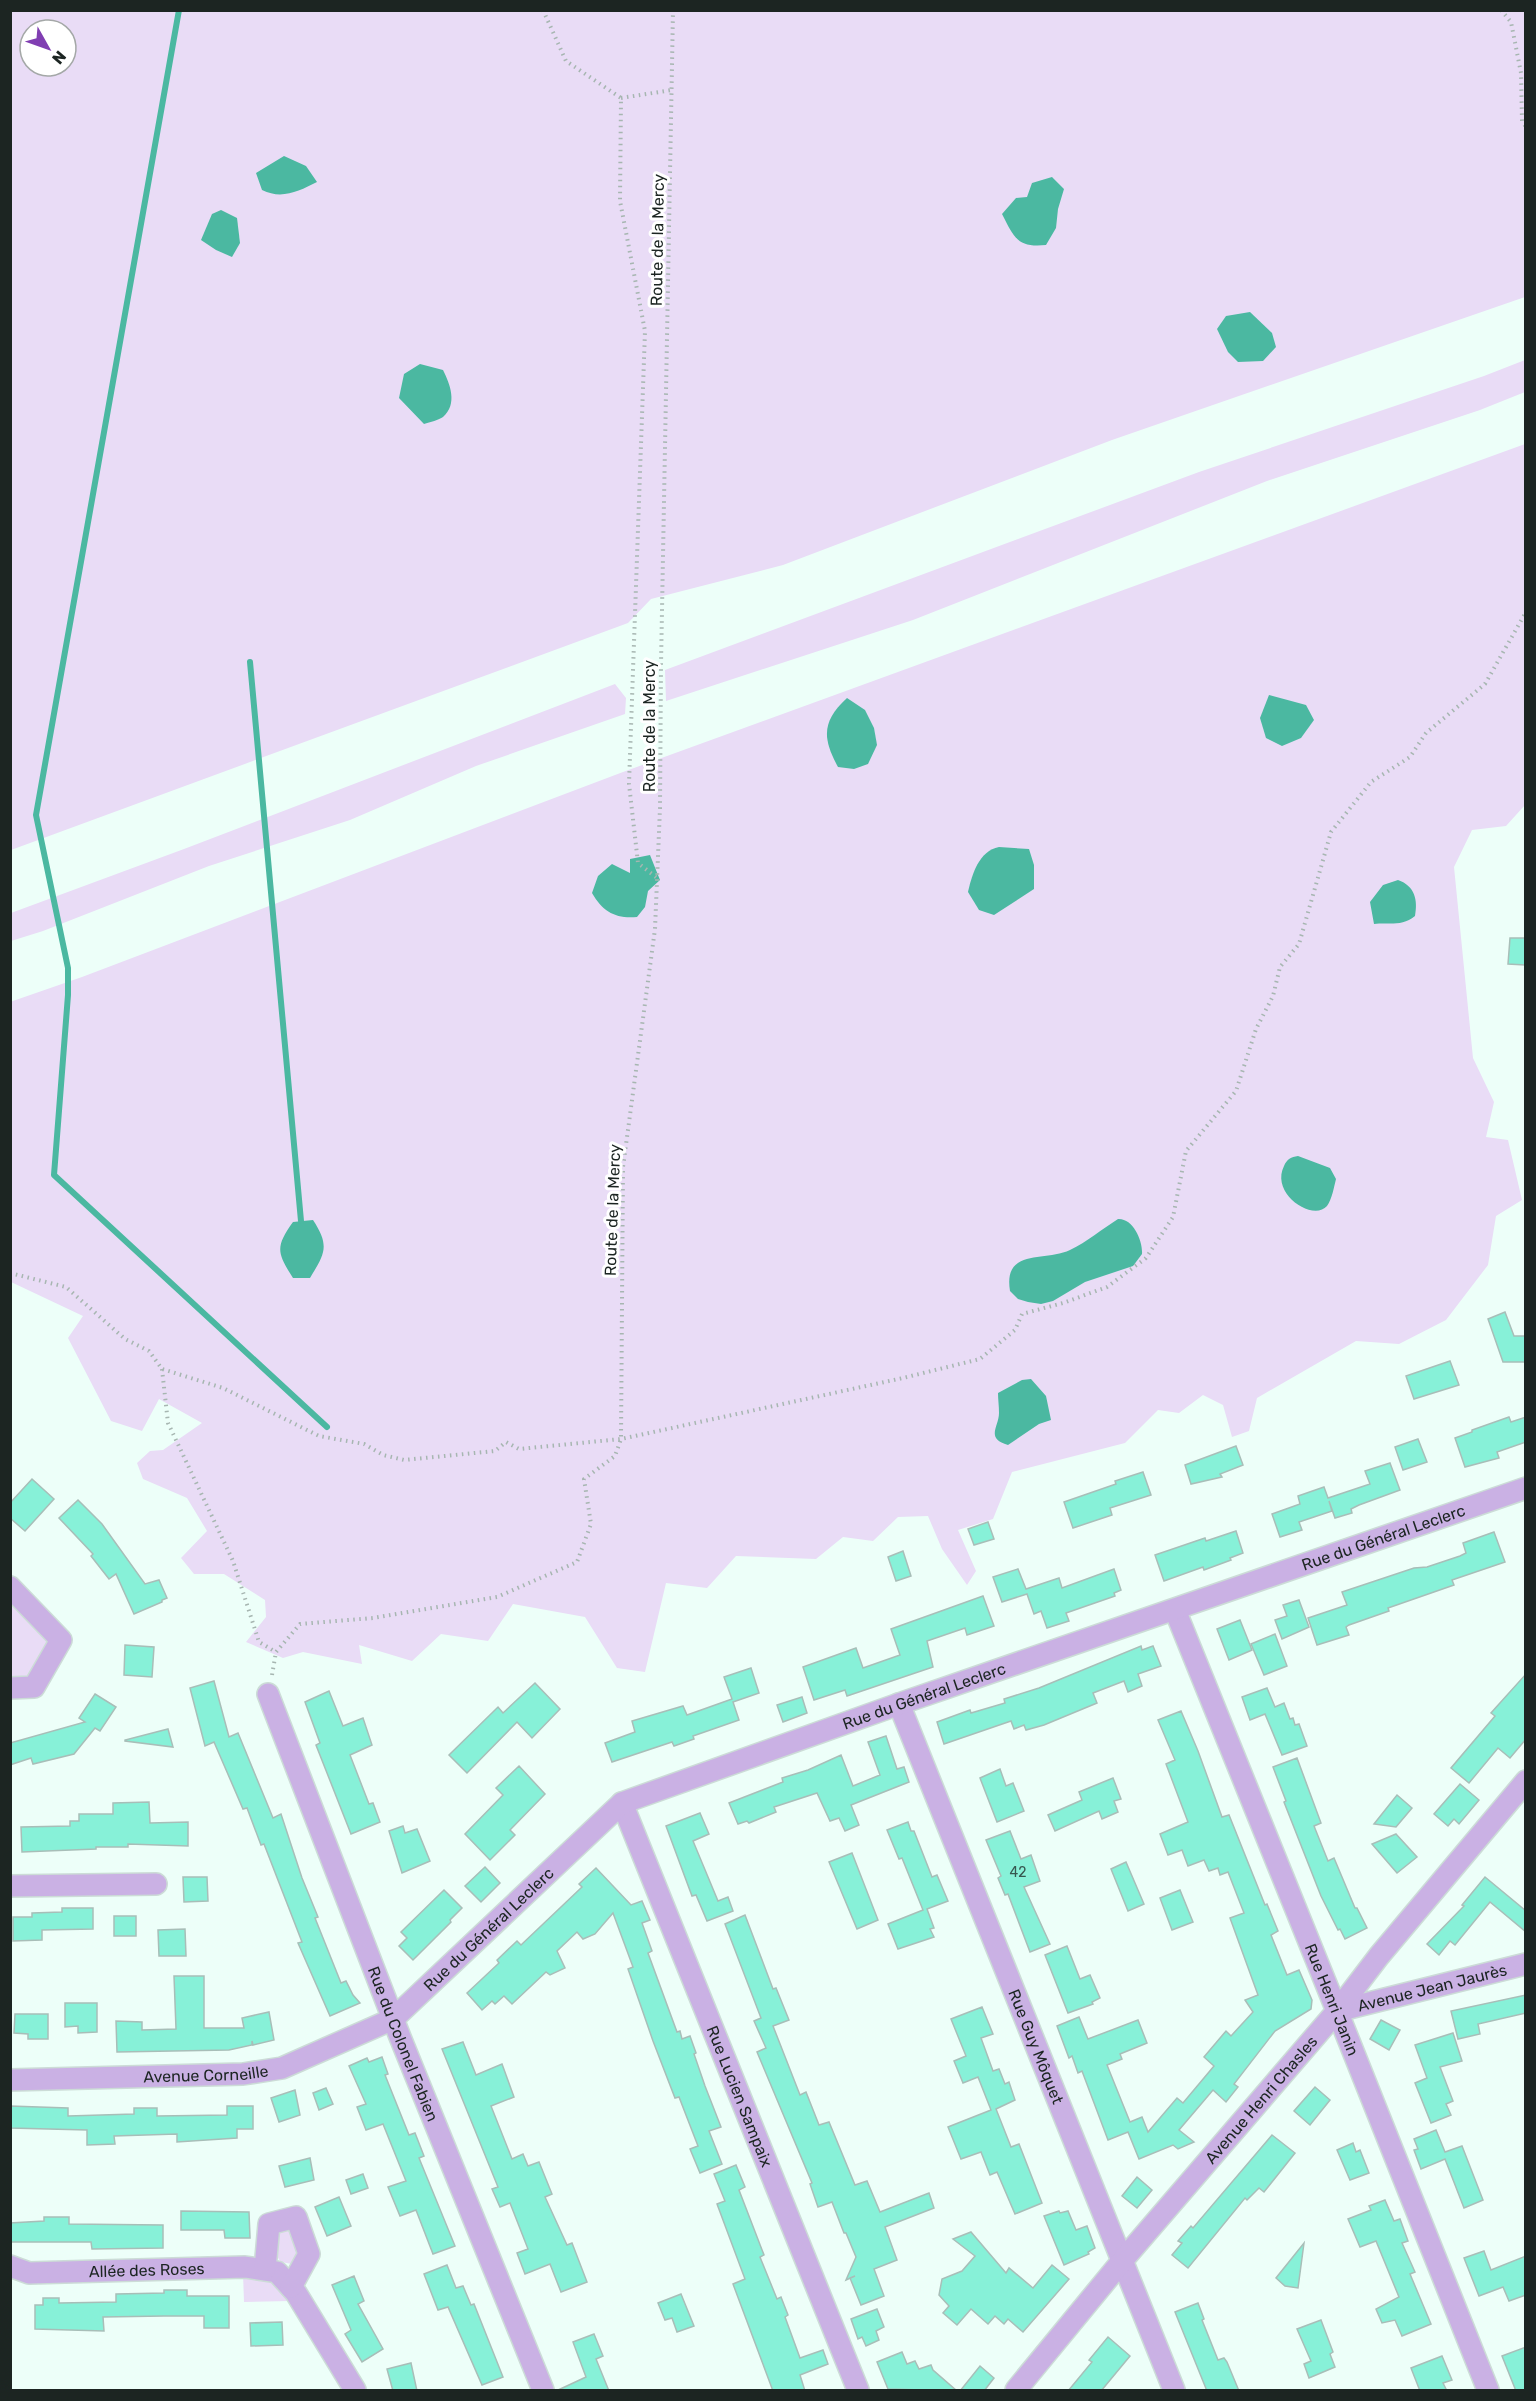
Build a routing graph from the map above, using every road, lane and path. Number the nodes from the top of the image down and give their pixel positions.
1 (543, 10) edge
2 (673, 10) edge
3 (1501, 10) edge
4 (672, 90) junction
5 (621, 98) junction
6 (1526, 127) edge
7 (1526, 612) edge
8 (657, 878) junction
9 (10, 1273) edge
10 (162, 1369) junction
11 (621, 1439) junction
12 (1526, 1488) edge
13 (10, 1587) edge
14 (1175, 1610) junction
15 (10, 1688) edge
16 (268, 1694) dead end
17 (899, 1704) junction
18 (1526, 1781) edge
19 (622, 1803) junction
20 (156, 1884) dead end
21 (10, 1886) edge
22 (1526, 1964) edge
23 (1338, 2011) junction
24 (393, 2019) junction
25 (10, 2080) edge
26 (1122, 2262) junction
27 (266, 2269) junction
28 (17, 2274) edge
29 (291, 2287) junction
30 (355, 2391) edge
31 (543, 2391) edge
32 (858, 2391) edge
33 (1016, 2391) edge
34 (1174, 2391) edge
35 (1488, 2391) edge

1 - 5 path
2 - 4 path, Route de la Mercy
3 - 6 path
4 - 5 path
4 - 8 path, Route de la Mercy
5 - 8 path
7 - 11 path
8 - 11 path, Route de la Mercy
9 - 10 path
10 - 11 path
10 - 11 path
12 - 14 street, Rue du Général Leclerc
13 - 15 street
14 - 17 street, Rue du Général Leclerc
14 - 23 street, Rue Henri Janin
16 - 24 street, Rue du Colonel Fabien
17 - 19 street, Rue du Général Leclerc
17 - 26 street, Rue Guy Môquet
18 - 23 street, Avenue Henri Chasles
19 - 24 street, Rue du Général Leclerc
19 - 32 street, Rue Lucien Sampaix
20 - 21 street
22 - 23 street, Avenue Jean Jaurès
23 - 26 street, Avenue Henri Chasles
23 - 35 street, Rue Henri Janin
24 - 25 street, Avenue Corneille
24 - 31 street, Rue du Colonel Fabien
26 - 33 street, Avenue Henri Chasles
26 - 34 street, Rue Guy Môquet
27 - 28 street, Allée des Roses
27 - 29 street
27 - 29 street
29 - 30 street

